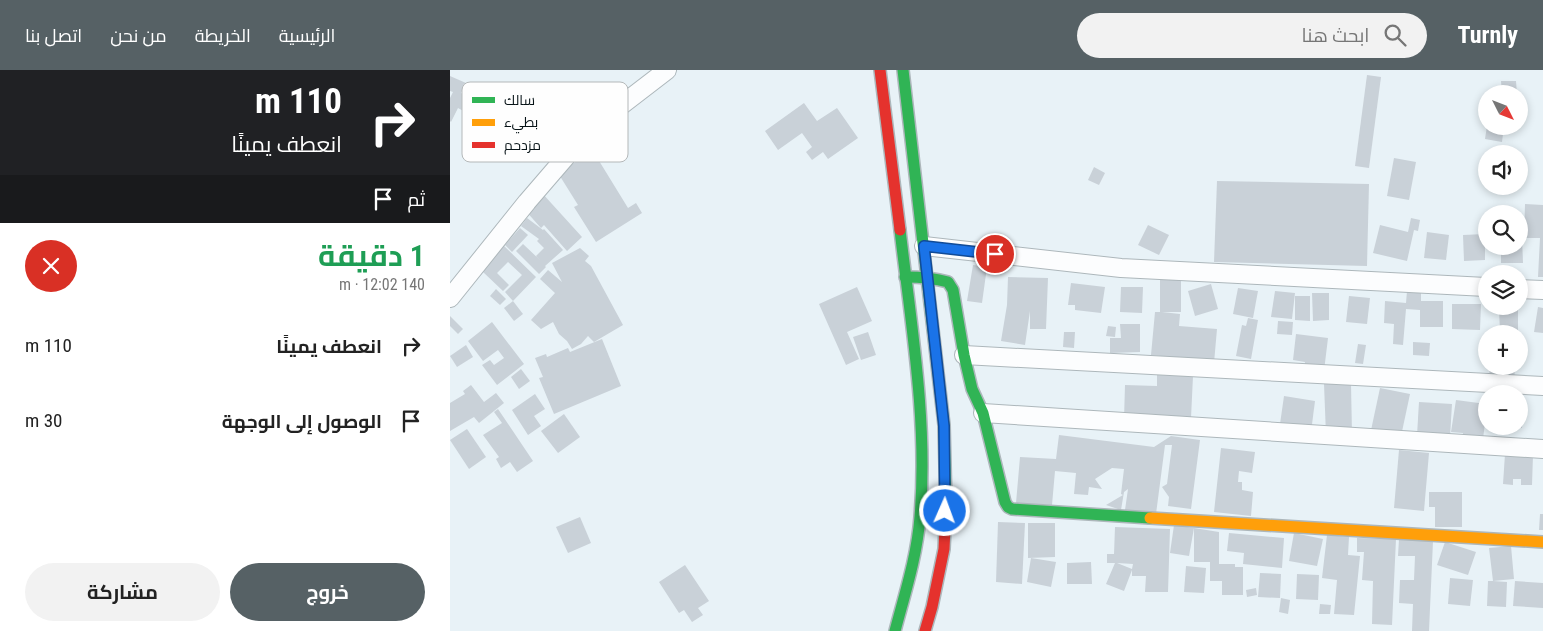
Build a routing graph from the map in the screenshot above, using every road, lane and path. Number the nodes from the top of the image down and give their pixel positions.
1 (668, 70) edge
2 (880, 70) edge
3 (902, 70) edge
4 (628, 100) edge
5 (561, 162) edge
6 (924, 246) junction
7 (905, 277) junction
8 (928, 277) junction
9 (1478, 287) edge
10 (1528, 289) edge
11 (1543, 290) edge
12 (450, 298) edge
13 (964, 355) junction
14 (1543, 386) edge
15 (983, 413) junction
16 (1543, 449) edge
17 (1543, 542) edge
18 (895, 631) edge
19 (925, 631) edge

1 - 4 street
2 - 7 main road
3 - 6 main road
5 - 12 street
6 - 8 main road
6 - 9 street
7 - 8 main road
7 - 18 main road
8 - 13 main road
8 - 19 main road
10 - 11 street
13 - 14 street
13 - 15 main road
15 - 16 street
15 - 17 main road

